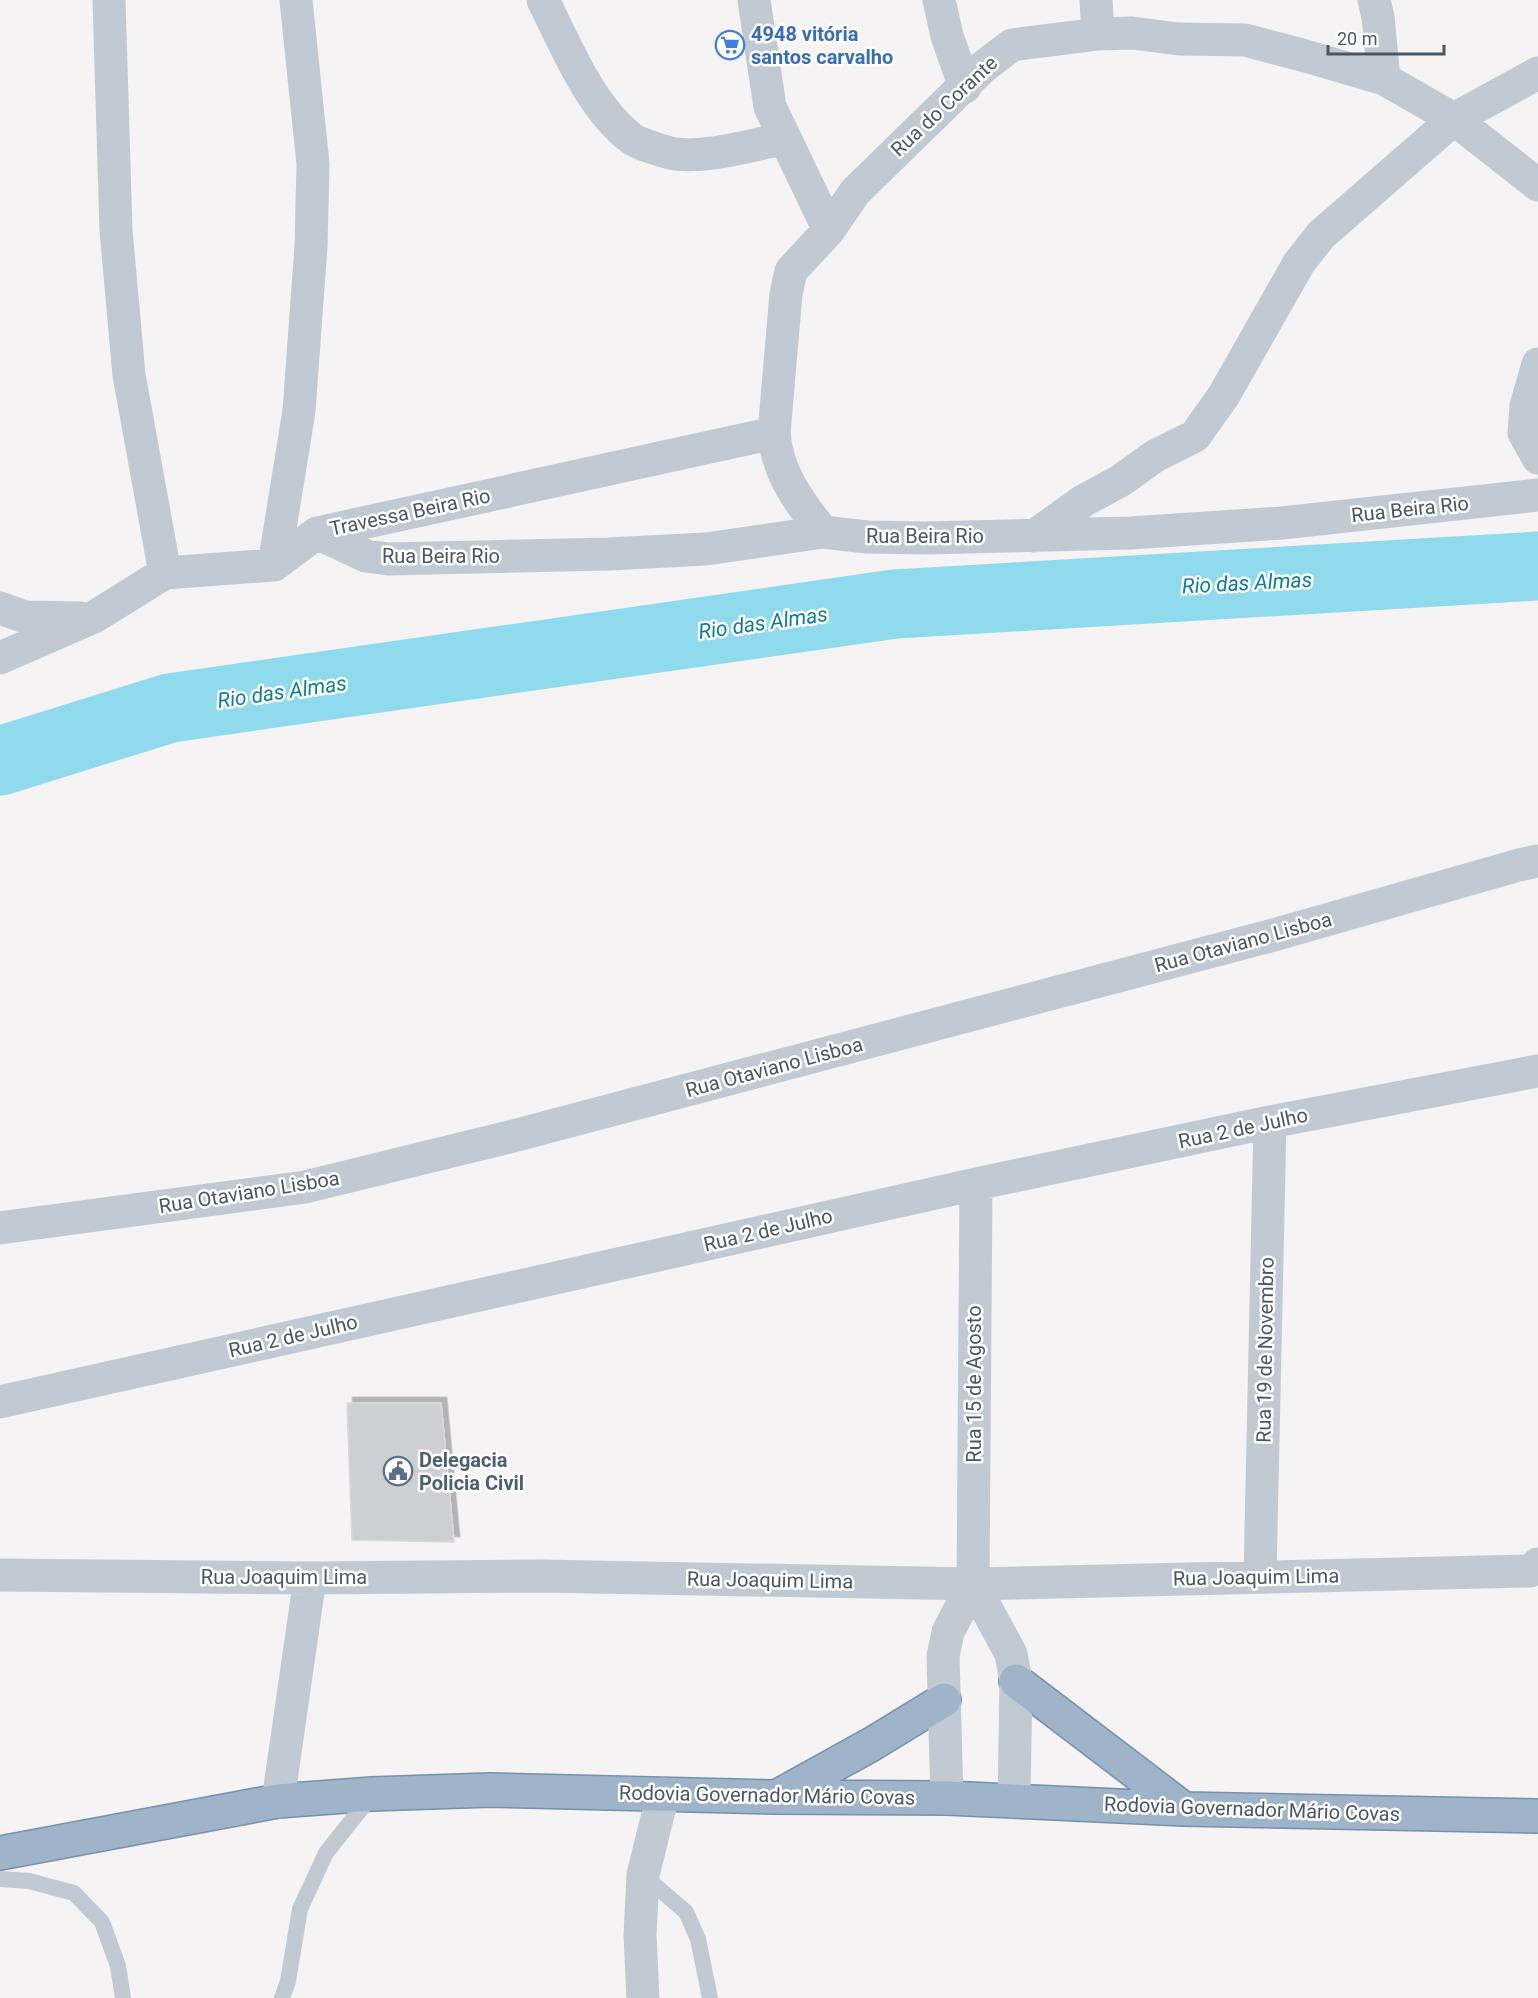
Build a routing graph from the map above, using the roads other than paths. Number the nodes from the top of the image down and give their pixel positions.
1 (109, 0) edge
2 (296, 0) edge
3 (543, 0) edge
4 (754, 0) edge
5 (939, 0) edge
6 (1096, 0) edge
7 (1374, 0) edge
8 (1098, 34) junction
9 (1538, 73) edge
10 (1384, 79) junction
11 (965, 87) junction
12 (1454, 119) junction
13 (784, 139) junction
14 (1538, 185) edge
15 (829, 230) junction
16 (1538, 364) edge
17 (774, 433) junction
18 (1538, 458) edge
19 (1538, 495) edge
20 (823, 532) junction
21 (317, 533) junction
22 (1034, 536) junction
23 (274, 566) junction
24 (165, 573) junction
25 (0, 608) edge
26 (94, 617) junction
27 (0, 658) edge
28 (1538, 861) edge
29 (1538, 1071) edge
30 (1270, 1122) junction
31 (976, 1184) junction
32 (0, 1228) edge
33 (0, 1402) edge
34 (1538, 1564) edge
35 (0, 1575) edge
36 (1260, 1577) junction
37 (310, 1578) junction
38 (973, 1584) junction
39 (1016, 1681) junction
40 (945, 1700) junction
41 (372, 1794) junction
42 (663, 1794) junction
43 (777, 1797) junction
44 (947, 1797) junction
45 (278, 1801) junction
46 (1014, 1801) junction
47 (1184, 1809) junction
48 (1538, 1816) edge
49 (0, 1853) edge
50 (643, 1875) junction
51 (0, 1879) edge
52 (123, 1998) edge
53 (282, 1998) edge
54 (644, 1998) edge
55 (710, 1998) edge

1 - 24 street
2 - 23 street
3 - 13 street
4 - 13 street
5 - 11 street
6 - 8 street
7 - 10 street
8 - 10 street, Rua do Corante
8 - 11 street, Rua do Corante
9 - 12 street
10 - 12 street, Rua do Corante
11 - 15 street, Rua do Corante
12 - 14 street, Rua do Corante
12 - 22 street
13 - 15 street
15 - 17 street, Rua do Corante
16 - 18 street
17 - 20 street, Rua do Corante
17 - 21 street, Travessa Beira Rio
19 - 22 street, Rua Beira Rio
20 - 21 street, Rua Beira Rio
20 - 22 street, Rua Beira Rio
21 - 23 street, Travessa Beira Rio
23 - 24 street
24 - 26 street
25 - 26 street
26 - 27 street
28 - 32 street, Rua Otaviano Lisboa
29 - 30 street, Rua 2 de Julho
30 - 31 street, Rua 2 de Julho
30 - 36 street, Rua 19 de Novembro
31 - 33 street, Rua 2 de Julho
31 - 38 street, Rua 15 de Agosto
34 - 36 street, Rua Joaquim Lima
35 - 37 street, Rua Joaquim Lima
36 - 38 street, Rua Joaquim Lima
37 - 38 street, Rua Joaquim Lima
37 - 45 street
38 - 39 street
38 - 40 street
39 - 46 street
39 - 47 highway
40 - 43 highway
40 - 44 street
41 - 42 highway, Rodovia Governador Mário Covas
41 - 45 highway, Rodovia Governador Mário Covas
41 - 53 lane
42 - 43 highway, Rodovia Governador Mário Covas
42 - 50 street
43 - 44 highway, Rodovia Governador Mário Covas
44 - 46 highway, Rodovia Governador Mário Covas
45 - 49 highway, Rodovia Governador Mário Covas
46 - 47 highway, Rodovia Governador Mário Covas
47 - 48 highway, Rodovia Governador Mário Covas
50 - 54 street
50 - 55 lane
51 - 52 lane

